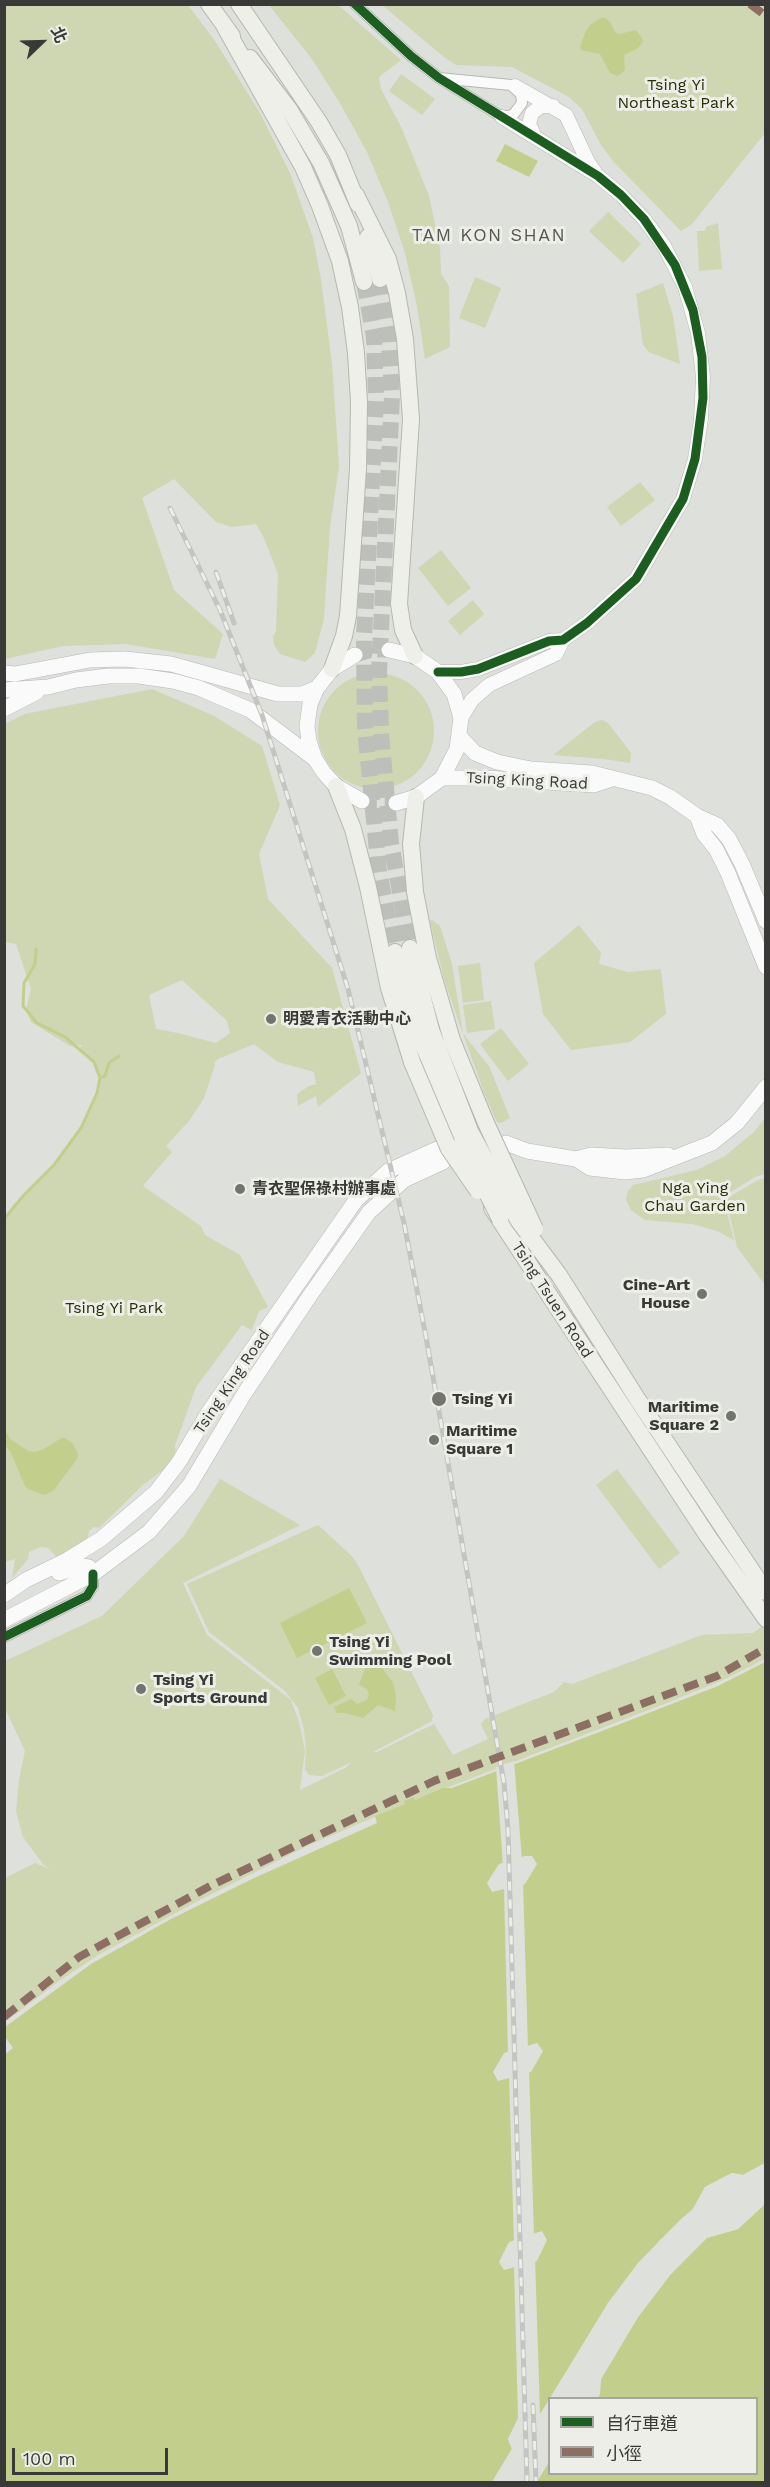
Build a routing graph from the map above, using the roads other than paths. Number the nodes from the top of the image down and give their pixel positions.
1 (209, 4) edge
2 (238, 4) edge
3 (355, 4) edge
4 (225, 27) junction
5 (439, 78) junction
6 (515, 87) junction
7 (553, 106) junction
8 (502, 117) junction
9 (536, 138) junction
10 (598, 176) junction
11 (356, 195) junction
12 (563, 640) junction
13 (389, 650) tunnel mouth
14 (355, 655) tunnel mouth
15 (415, 656) junction
16 (332, 669) junction
17 (438, 672) junction
18 (4, 673) edge
19 (48, 687) junction
20 (317, 688) junction
21 (4, 690) edge
22 (4, 709) edge
23 (460, 718) junction
24 (460, 737) junction
25 (315, 759) junction
26 (442, 778) junction
27 (612, 779) junction
28 (336, 786) junction
29 (416, 796) junction
30 (362, 801) tunnel mouth
31 (396, 803) tunnel mouth
32 (698, 816) junction
33 (765, 921) edge
34 (761, 941) edge
35 (765, 967) edge
36 (765, 1087) edge
37 (506, 1149) dead end
38 (500, 1219) junction
39 (353, 1235) junction
40 (326, 1245) junction
41 (559, 1275) junction
42 (229, 1406) junction
43 (93, 1574) junction
44 (10, 1592) edge
45 (765, 1592) edge
46 (4, 1620) edge
47 (765, 1620) edge
48 (4, 1637) edge

1 - 4 main road
2 - 11 main road
3 - 5 street
4 - 11 main road
4 - 16 main road
5 - 6 street
5 - 8 street
6 - 7 street
6 - 8 street
7 - 9 street
7 - 10 street
8 - 9 street
9 - 10 street
10 - 12 street
11 - 15 main road
12 - 17 street
12 - 23 street
13 - 15 main road
14 - 16 main road
15 - 17 main road
16 - 20 main road
17 - 23 main road
18 - 20 main road
19 - 21 main road
19 - 22 main road
19 - 25 main road
20 - 25 main road
23 - 24 main road
24 - 26 main road
24 - 27 main road, Tsing King Road
25 - 28 main road
26 - 27 main road, Tsing King Road
26 - 29 main road
27 - 32 main road, Tsing King Road
28 - 30 main road
28 - 38 main road, bridge
29 - 31 main road
29 - 41 main road, bridge
32 - 33 main road, Tsing King Road
32 - 34 main road
34 - 35 main road
36 - 37 main road
38 - 41 main road, Tsing Tsuen Road, bridge
38 - 47 main road, Tsing Tsuen Road
39 - 40 main road
39 - 40 main road, Tsing King Road
39 - 42 main road, Tsing King Road
40 - 42 main road, Tsing King Road
41 - 45 main road, Tsing Tsuen Road
42 - 43 main road, Tsing King Road
42 - 44 main road, Tsing King Road
43 - 44 main road
43 - 46 main road, Tsing King Road
43 - 48 street

